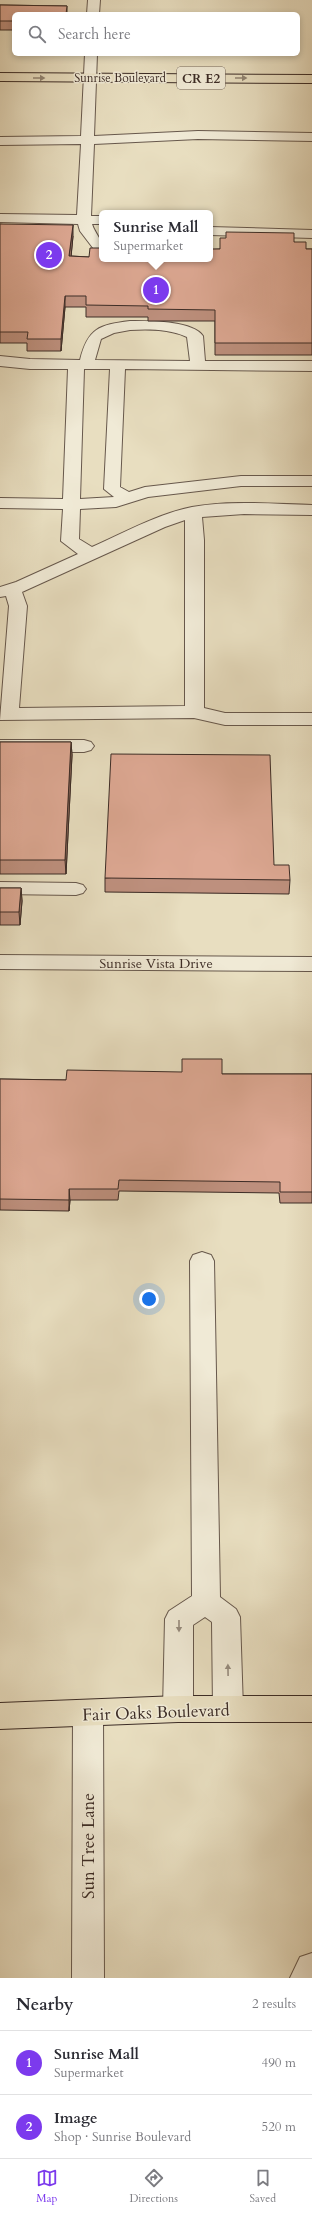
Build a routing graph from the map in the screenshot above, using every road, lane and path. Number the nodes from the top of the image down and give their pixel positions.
1 (94, 0) edge
2 (93, 12) edge
3 (91, 56) edge
4 (0, 67) edge
5 (312, 68) edge
6 (90, 72) junction
7 (0, 77) edge
8 (312, 79) edge
9 (312, 136) edge
10 (88, 140) junction
11 (0, 141) edge
12 (0, 218) edge
13 (84, 218) junction
14 (99, 220) edge
15 (213, 231) edge
16 (312, 234) edge
17 (99, 245) edge
18 (0, 361) edge
19 (81, 365) junction
20 (118, 365) junction
21 (198, 365) junction
22 (312, 366) edge
23 (312, 481) edge
24 (128, 498) junction
25 (0, 503) edge
26 (72, 504) junction
27 (312, 510) edge
28 (193, 512) junction
29 (91, 554) junction
30 (6, 590) edge
31 (194, 712) junction
32 (5, 714) edge
33 (312, 719) edge
34 (0, 746) edge
35 (84, 746) dead end
36 (0, 888) edge
37 (76, 889) dead end
38 (0, 962) edge
39 (312, 964) edge
40 (202, 1261) dead end
41 (206, 1602) junction
42 (178, 1709) junction
43 (228, 1709) junction
44 (312, 1709) edge
45 (88, 1714) junction
46 (0, 1716) edge
47 (312, 1968) edge
48 (88, 1978) edge
49 (306, 1978) edge

1 - 2 street
3 - 6 street
4 - 6 main road, Sunrise Boulevard / CR E2
5 - 6 main road, Sunrise Boulevard / CR E2
7 -> 6 main road, Sunrise Boulevard / CR E2
6 -> 8 main road, Sunrise Boulevard / CR E2
6 - 10 street
9 - 10 street
10 - 11 street
10 - 13 street
12 - 13 street
13 - 14 street
13 - 17 street
15 - 16 street
18 - 19 street
19 - 20 street
19 - 21 street
19 - 26 street
20 - 21 street
20 - 24 street
21 - 22 street
23 - 24 street
24 - 26 street
25 - 26 street
26 - 29 street
27 - 28 street
28 - 29 street
28 - 31 street
29 - 30 street
30 - 32 street
31 - 32 street
31 - 33 street
34 - 35 street
36 - 37 street
38 - 39 street, Sunrise Vista Drive
40 - 41 street
41 -> 42 street
43 -> 41 street
42 - 43 main road, Fair Oaks Boulevard
42 - 45 main road, Fair Oaks Boulevard
43 - 44 main road, Fair Oaks Boulevard
45 - 46 main road, Fair Oaks Boulevard
45 - 48 street, Sun Tree Lane
47 - 49 street

